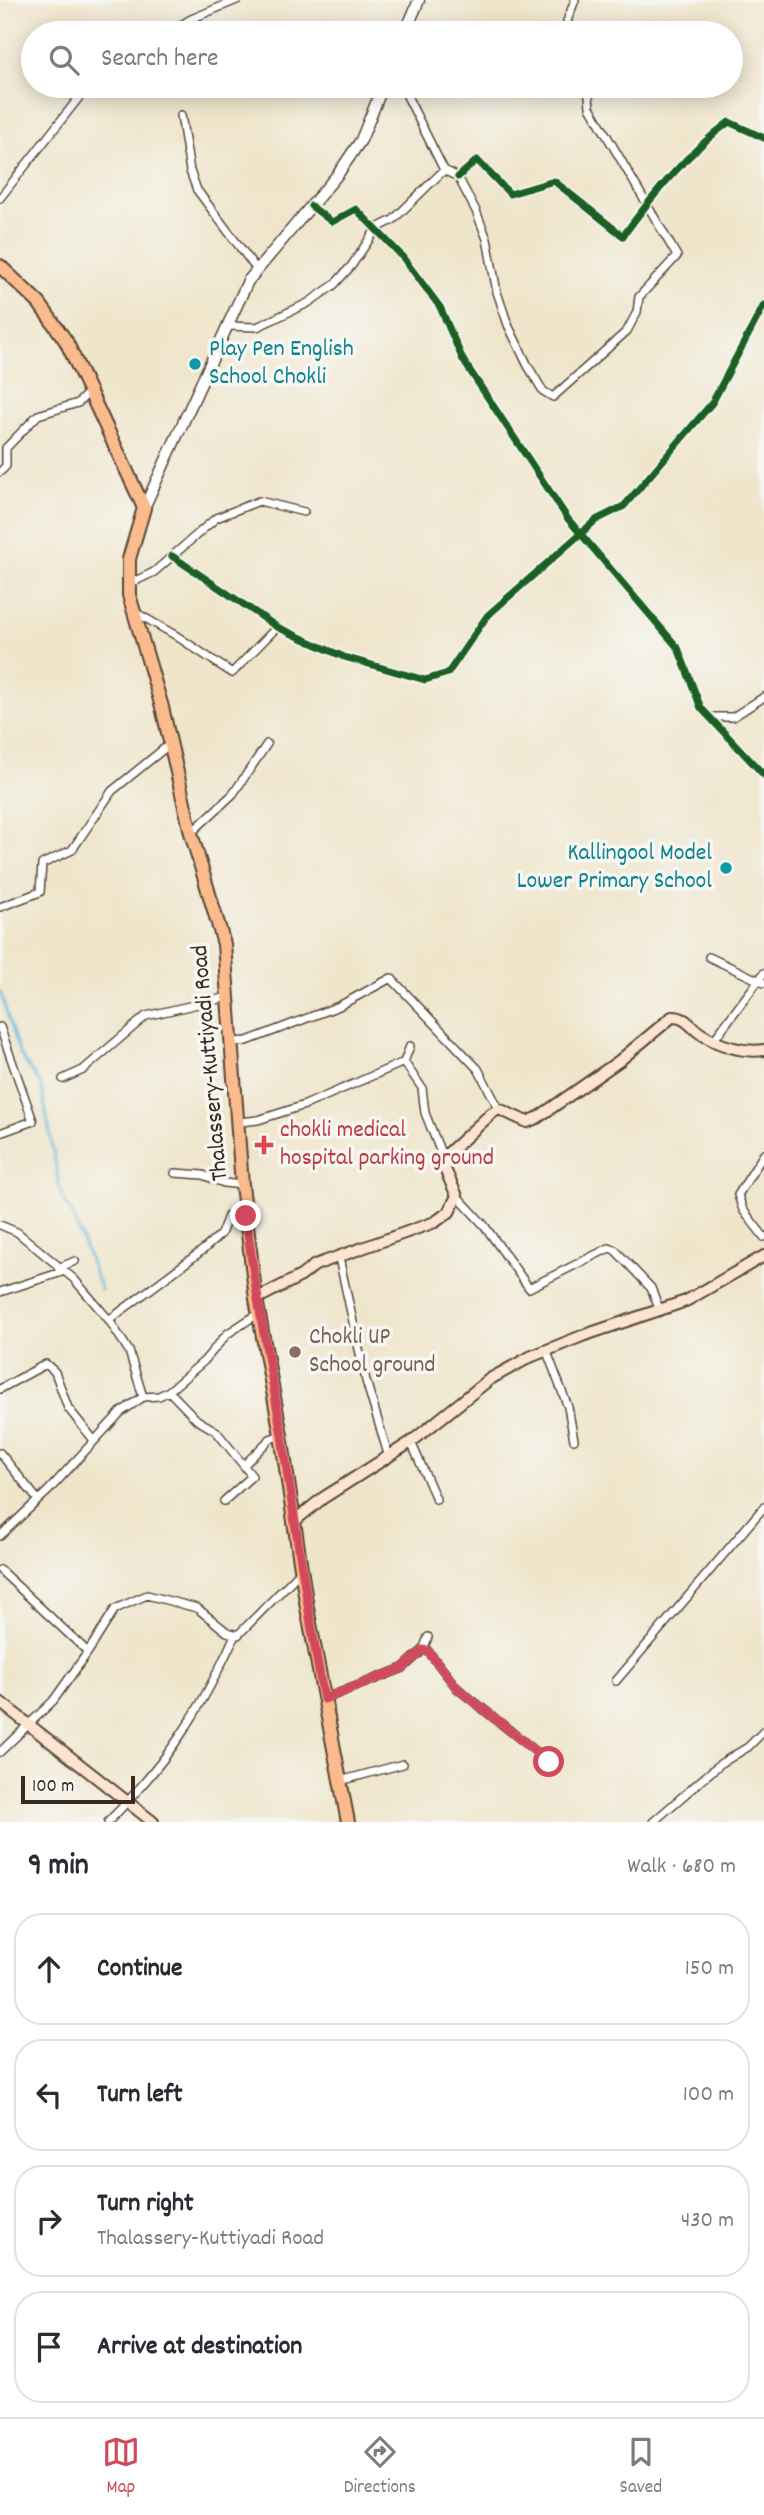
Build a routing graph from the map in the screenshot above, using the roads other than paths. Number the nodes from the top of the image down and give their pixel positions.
1 (237, 0) edge
2 (419, 0) edge
3 (575, 0) edge
4 (188, 21) edge
5 (409, 21) edge
6 (567, 21) edge
7 (79, 98) edge
8 (378, 98) edge
9 (408, 98) edge
10 (589, 98) edge
11 (181, 115) dead end
12 (764, 138) edge
13 (444, 170) junction
14 (458, 177) junction
15 (0, 198) edge
16 (647, 203) junction
17 (311, 206) junction
18 (377, 228) junction
19 (0, 266) edge
20 (257, 270) junction
21 (764, 305) edge
22 (226, 326) junction
23 (91, 389) junction
24 (0, 472) edge
25 (144, 508) junction
26 (304, 512) dead end
27 (580, 533) junction
28 (172, 556) junction
29 (129, 584) junction
30 (133, 611) junction
31 (277, 627) junction
32 (764, 697) edge
33 (709, 717) junction
34 (171, 743) junction
35 (267, 744) dead end
36 (764, 775) edge
37 (191, 834) junction
38 (0, 907) edge
39 (709, 957) dead end
40 (764, 973) edge
41 (761, 982) edge
42 (229, 996) junction
43 (0, 1027) edge
44 (713, 1041) junction
45 (233, 1042) junction
46 (410, 1046) dead end
47 (764, 1050) edge
48 (404, 1062) junction
49 (63, 1079) dead end
50 (499, 1109) junction
51 (240, 1122) junction
52 (0, 1133) edge
53 (764, 1154) edge
54 (443, 1158) junction
55 (175, 1173) dead end
56 (242, 1185) junction
57 (457, 1196) junction
58 (246, 1216) junction
59 (0, 1225) edge
60 (764, 1237) edge
61 (764, 1256) edge
62 (339, 1258) junction
63 (75, 1261) dead end
64 (60, 1270) junction
65 (0, 1293) edge
66 (256, 1299) junction
67 (660, 1311) junction
68 (258, 1313) junction
69 (108, 1321) junction
70 (547, 1352) junction
71 (0, 1389) edge
72 (169, 1391) junction
73 (143, 1397) junction
74 (282, 1435) junction
75 (93, 1439) junction
76 (575, 1440) dead end
77 (411, 1442) junction
78 (0, 1453) edge
79 (388, 1454) junction
80 (244, 1465) junction
81 (436, 1499) dead end
82 (38, 1500) junction
83 (224, 1501) dead end
84 (764, 1507) edge
85 (293, 1522) junction
86 (0, 1536) edge
87 (0, 1570) edge
88 (301, 1570) junction
89 (235, 1635) junction
90 (428, 1637) dead end
91 (423, 1650) junction
92 (88, 1652) junction
93 (616, 1681) dead end
94 (324, 1699) junction
95 (0, 1702) edge
96 (30, 1724) junction
97 (764, 1731) edge
98 (0, 1752) edge
99 (549, 1762) dead end
100 (403, 1764) dead end
101 (340, 1781) junction
102 (128, 1802) junction
103 (108, 1822) edge
104 (153, 1822) edge
105 (348, 1822) edge
106 (653, 1822) edge

1 - 4 street
2 - 5 street
3 - 6 street
7 - 15 street
8 - 17 street
9 - 13 street
10 - 16 street
11 - 20 street
12 - 16 street
13 - 14 street
13 - 18 street
14 - 16 street
14 - 16 street
17 - 18 street
17 - 20 street
18 - 22 street
18 - 27 street
19 - 23 main road
20 - 22 street
21 - 27 street
22 - 25 street
23 - 24 street
23 - 25 main road
25 - 29 main road, Thalassery-Kuttiyadi Road
26 - 28 street
27 - 31 street
27 - 33 street
28 - 29 street
28 - 31 street
29 - 30 main road, Thalassery-Kuttiyadi Road
30 - 31 street
30 - 34 main road, Thalassery-Kuttiyadi Road
32 - 33 street
33 - 36 street
34 - 37 main road, Thalassery-Kuttiyadi Road
34 - 38 street
35 - 37 street
37 - 42 main road, Thalassery-Kuttiyadi Road
39 - 41 street
40 - 41 street
41 - 44 street
42 - 45 main road, Thalassery-Kuttiyadi Road
42 - 49 street
43 - 52 street
44 - 47 main road
44 - 50 main road
45 - 50 street
45 - 51 main road, Thalassery-Kuttiyadi Road
46 - 48 street
48 - 51 street
48 - 54 street
50 - 54 main road
51 - 56 main road, Thalassery-Kuttiyadi Road
53 - 60 street
54 - 57 main road
55 - 56 street
56 - 58 main road, Thalassery-Kuttiyadi Road
57 - 62 main road
57 - 67 street
58 - 66 main road, Thalassery-Kuttiyadi Road
58 - 69 street
59 - 64 street
61 - 67 main road
62 - 66 main road
62 - 79 street
63 - 64 street
64 - 65 street
64 - 69 street
66 - 68 main road, Thalassery-Kuttiyadi Road
67 - 70 main road
68 - 72 street
68 - 74 main road, Thalassery-Kuttiyadi Road
69 - 73 street
70 - 76 street
70 - 77 main road
71 - 75 street
72 - 73 street
72 - 80 street
73 - 75 street
74 - 80 street
74 - 85 main road, Thalassery-Kuttiyadi Road
75 - 82 street
77 - 79 main road
77 - 81 street
78 - 82 street
79 - 85 main road
80 - 83 street
82 - 86 street
84 - 93 street
85 - 88 main road, Thalassery-Kuttiyadi Road
87 - 92 street
88 - 89 street
88 - 94 main road, Thalassery-Kuttiyadi Road
89 - 92 street
89 - 102 street
90 - 91 street
91 - 94 street
91 - 99 street
92 - 96 street
94 - 101 main road, Thalassery-Kuttiyadi Road
95 - 96 main road
96 - 98 street
96 - 102 main road
97 - 106 street
100 - 101 street
101 - 105 main road, Thalassery-Kuttiyadi Road
102 - 103 street
102 - 104 main road

